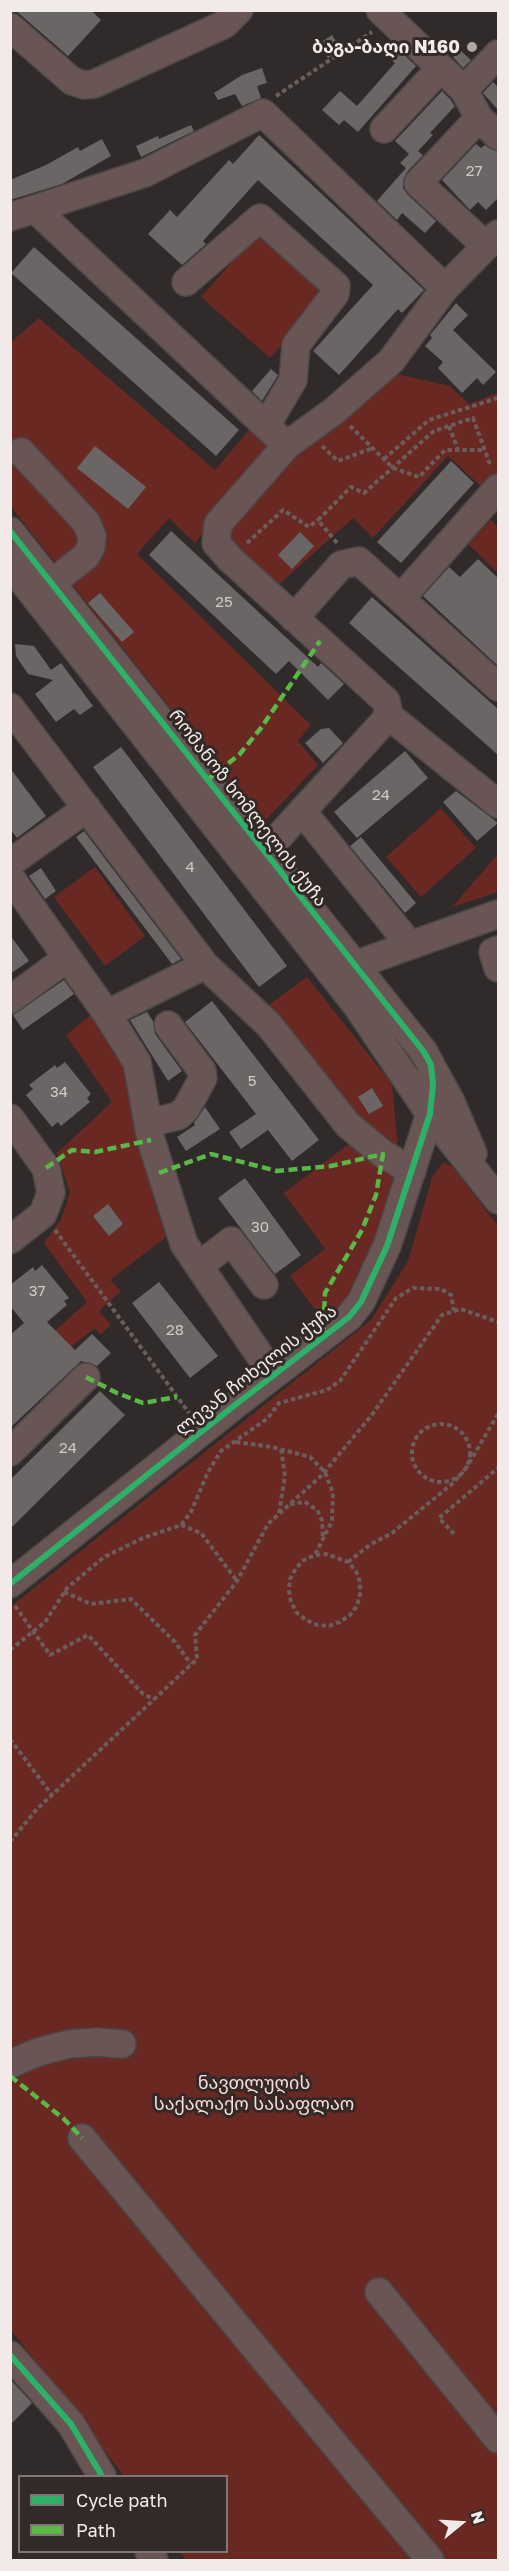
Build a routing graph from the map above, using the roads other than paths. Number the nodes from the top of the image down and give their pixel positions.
1 (239, 10) edge
2 (385, 15) edge
3 (10, 27) edge
4 (498, 54) edge
5 (441, 68) junction
6 (464, 90) junction
7 (489, 127) edge
8 (384, 129) dead end
9 (23, 213) edge
10 (492, 240) edge
11 (186, 282) dead end
12 (445, 288) junction
13 (266, 426) junction
14 (287, 445) junction
15 (21, 452) dead end
16 (495, 478) edge
17 (13, 548) edge
18 (52, 583) junction
19 (401, 598) junction
20 (294, 618) junction
21 (498, 687) edge
22 (10, 707) edge
23 (389, 716) junction
24 (498, 804) edge
25 (87, 808) junction
26 (302, 811) junction
27 (264, 853) junction
28 (10, 863) edge
29 (10, 878) edge
30 (498, 914) edge
31 (410, 945) junction
32 (498, 950) edge
33 (67, 958) junction
34 (206, 965) junction
35 (498, 969) edge
36 (345, 972) junction
37 (10, 1000) edge
38 (107, 1014) junction
39 (168, 1025) dead end
40 (430, 1065) junction
41 (430, 1114) junction
42 (10, 1118) edge
43 (148, 1123) junction
44 (463, 1128) junction
45 (412, 1171) junction
46 (491, 1189) edge
47 (10, 1240) edge
48 (198, 1266) junction
49 (264, 1285) dead end
50 (273, 1375) junction
51 (86, 1377) dead end
52 (10, 1452) edge
53 (13, 1595) edge
54 (122, 2044) dead end
55 (10, 2064) edge
56 (82, 2138) dead end
57 (380, 2292) dead end
58 (10, 2355) edge
59 (498, 2439) edge
60 (101, 2475) edge
61 (430, 2560) edge

1 - 3 street
2 - 5 street
4 - 6 street
5 - 6 street
5 - 8 street
6 - 7 street
7 - 10 street
9 - 12 street
9 - 13 street
10 - 12 street
11 - 13 street
12 - 14 street
13 - 14 street
14 - 20 street
15 - 18 street
16 - 19 street
17 - 18 street, რომანოზ ხომლელის ქუჩა
17 - 36 street, რომანოზ ხომლელის ქუჩა
18 - 27 street, რომანოზ ხომლელის ქუჩა
19 - 20 street
19 - 21 street
20 - 23 street
22 - 25 street
23 - 24 street
23 - 26 street
25 - 28 street
25 - 34 street
26 - 27 street
26 - 31 street
27 - 36 street, რომანოზ ხომლელის ქუჩა
29 - 33 street
30 - 31 street
31 - 36 street
32 - 35 street
33 - 37 street
33 - 38 street
34 - 38 street
34 - 45 street
36 - 40 street, რომანოზ ხომლელის ქუჩა
36 - 41 street, რომანოზ ხომლელის ქუჩა
38 - 43 street
39 - 43 street
40 - 41 street, რომანოზ ხომლელის ქუჩა
40 - 44 street, რომანოზ ხომლელის ქუჩა
41 - 44 street
41 - 45 street, ლევან ჩოხელის ქუჩა
41 - 46 street, რომანოზ ხომლელის ქუჩა
42 - 47 street
43 - 48 street
44 - 46 street, რომანოზ ხომლელის ქუჩა
45 - 50 street, ლევან ჩოხელის ქუჩა
48 - 49 street
48 - 50 street
50 - 53 street, ლევან ჩოხელის ქუჩა
51 - 52 street
54 - 55 street
56 - 61 street
57 - 59 street
58 - 60 street

